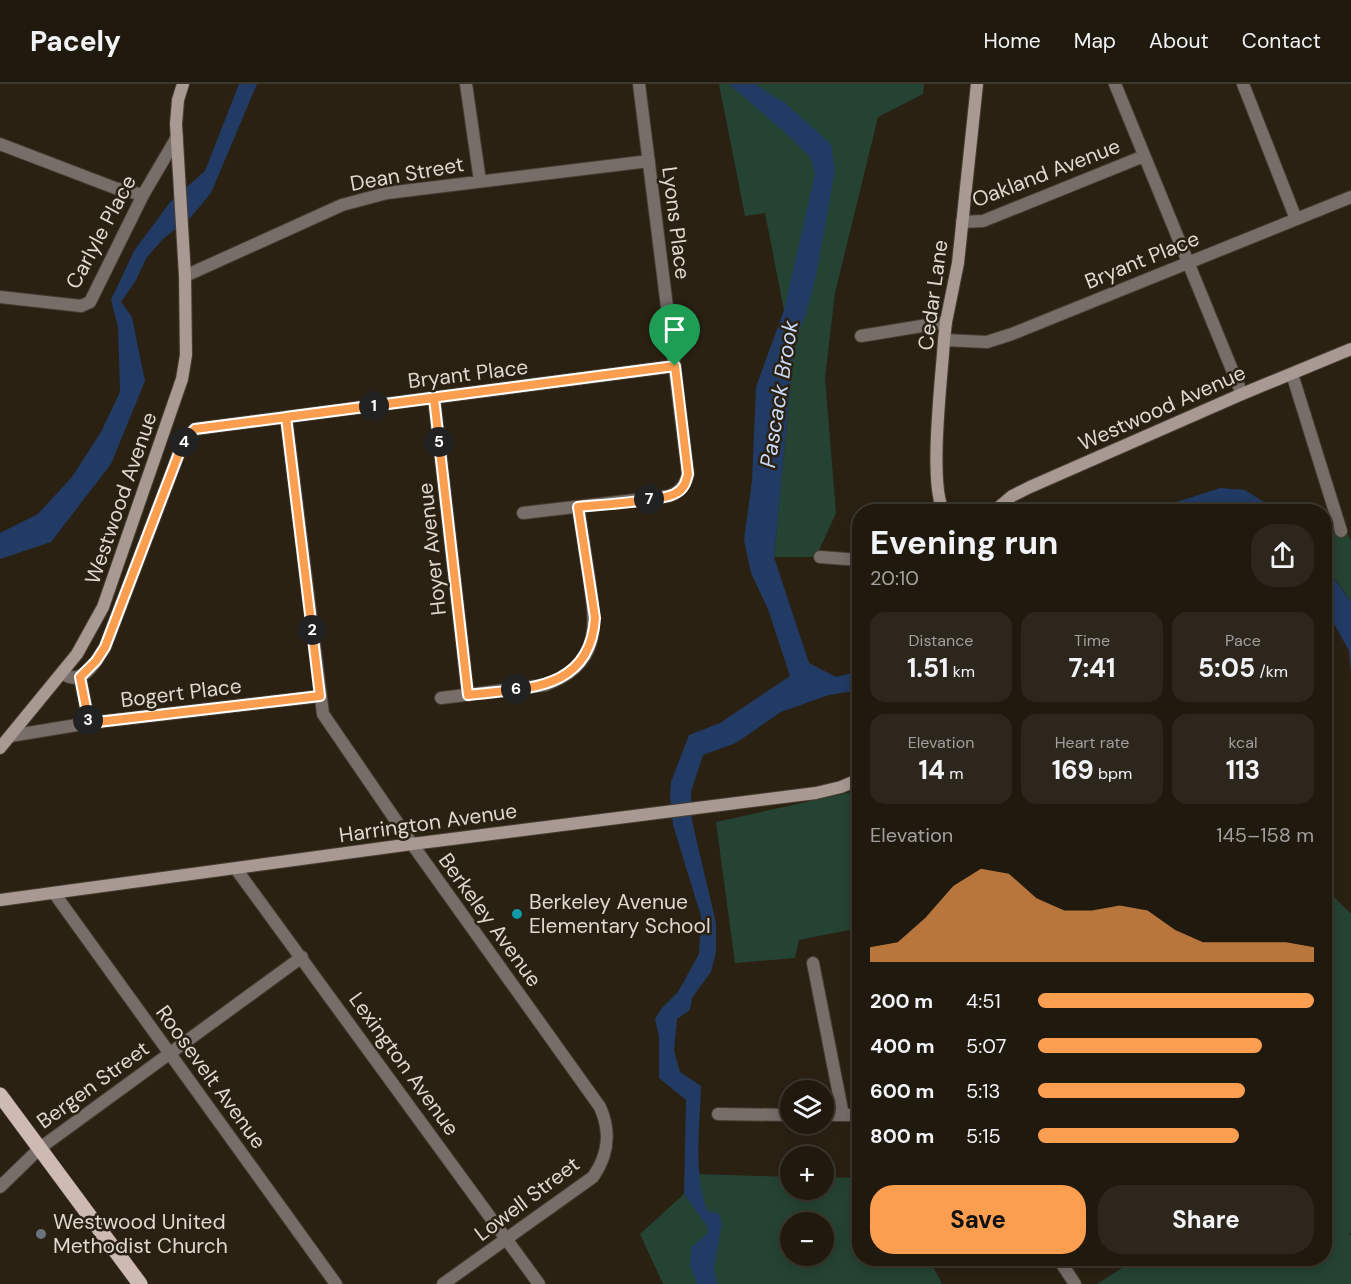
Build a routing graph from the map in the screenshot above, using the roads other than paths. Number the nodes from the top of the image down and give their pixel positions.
1 (183, 84) edge
2 (466, 84) edge
3 (639, 84) edge
4 (977, 84) edge
5 (1116, 84) edge
6 (1243, 84) edge
7 (177, 137) junction
8 (0, 144) edge
9 (1144, 156) junction
10 (649, 161) junction
11 (480, 181) junction
12 (143, 195) junction
13 (1351, 197) edge
14 (1296, 219) junction
15 (962, 222) junction
16 (1189, 262) junction
17 (185, 276) junction
18 (0, 297) edge
19 (946, 322) junction
20 (861, 336) dead end
21 (945, 340) junction
22 (1351, 349) edge
23 (675, 366) junction
24 (1292, 374) junction
25 (1242, 394) junction
26 (434, 398) junction
27 (286, 417) junction
28 (941, 504) edge
29 (1002, 504) edge
30 (578, 507) junction
31 (523, 513) dead end
32 (1341, 531) dead end
33 (820, 557) dead end
34 (852, 559) edge
35 (62, 673) junction
36 (80, 677) junction
37 (468, 695) junction
38 (320, 696) junction
39 (441, 698) dead end
40 (89, 723) junction
41 (10, 736) junction
42 (0, 748) edge
43 (852, 783) edge
44 (412, 844) junction
45 (236, 869) junction
46 (54, 893) junction
47 (0, 900) edge
48 (302, 957) junction
49 (813, 963) dead end
50 (170, 1053) junction
51 (0, 1095) edge
52 (593, 1096) joint
53 (718, 1114) dead end
54 (780, 1115) edge
55 (834, 1115) edge
56 (843, 1115) junction
57 (852, 1115) edge
58 (40, 1148) junction
59 (0, 1187) edge
60 (507, 1239) junction
61 (1063, 1266) edge
62 (333, 1283) edge
63 (140, 1284) edge
64 (443, 1284) edge
65 (539, 1284) edge
66 (1075, 1284) edge

1 - 7 street, Westwood Avenue
2 - 11 street
3 - 10 street, Lyons Place
4 - 15 street, Cedar Lane
5 - 9 street
6 - 14 street
7 - 12 street, Carlyle Place
7 - 17 street, Westwood Avenue
8 - 12 street
9 - 15 street, Oakland Avenue
9 - 16 street
10 - 11 street, Dean Street
10 - 23 street, Lyons Place
11 - 17 street, Dean Street
12 - 18 street, Carlyle Place
13 - 14 street, Bryant Place
14 - 16 street, Bryant Place
15 - 19 street, Cedar Lane
16 - 21 street, Bryant Place
16 - 25 street
17 - 35 street, Westwood Avenue
19 - 20 street
19 - 21 street, Cedar Lane
21 - 28 street, Cedar Lane
22 - 24 street, Westwood Avenue
23 - 26 street, Bryant Place
23 - 30 street, Lyons Place
24 - 25 street, Westwood Avenue
24 - 32 street
25 - 29 street, Westwood Avenue
26 - 27 street, Bryant Place
26 - 37 street, Hoyer Avenue
27 - 36 street, Bryant Place
27 - 38 street, Berkeley Avenue
30 - 31 street, Lyons Place
30 - 37 street
33 - 34 street
35 - 36 street
35 - 41 street, Westwood Avenue
36 - 40 street
37 - 39 street
38 - 40 street, Bogert Place
38 - 44 street, Berkeley Avenue
40 - 41 street, Bogert Place
41 - 42 street, Westwood Avenue
43 - 44 street, Harrington Avenue
44 - 45 street, Harrington Avenue
44 - 52 street, Berkeley Avenue
45 - 46 street, Harrington Avenue
45 - 48 street, Lexington Avenue
46 - 47 street, Harrington Avenue
46 - 50 street, Roosevelt Avenue
48 - 50 street, Bergen Street
48 - 60 street, Lexington Avenue
49 - 56 street
50 - 58 street, Bergen Street
50 - 62 street, Roosevelt Avenue
51 - 58 main road
52 - 60 street, Lowell Street
53 - 54 street
55 - 56 street
56 - 57 street
58 - 59 street, Bergen Street
58 - 63 main road
60 - 64 street, Lowell Street
60 - 65 street, Lexington Avenue
61 - 66 street

